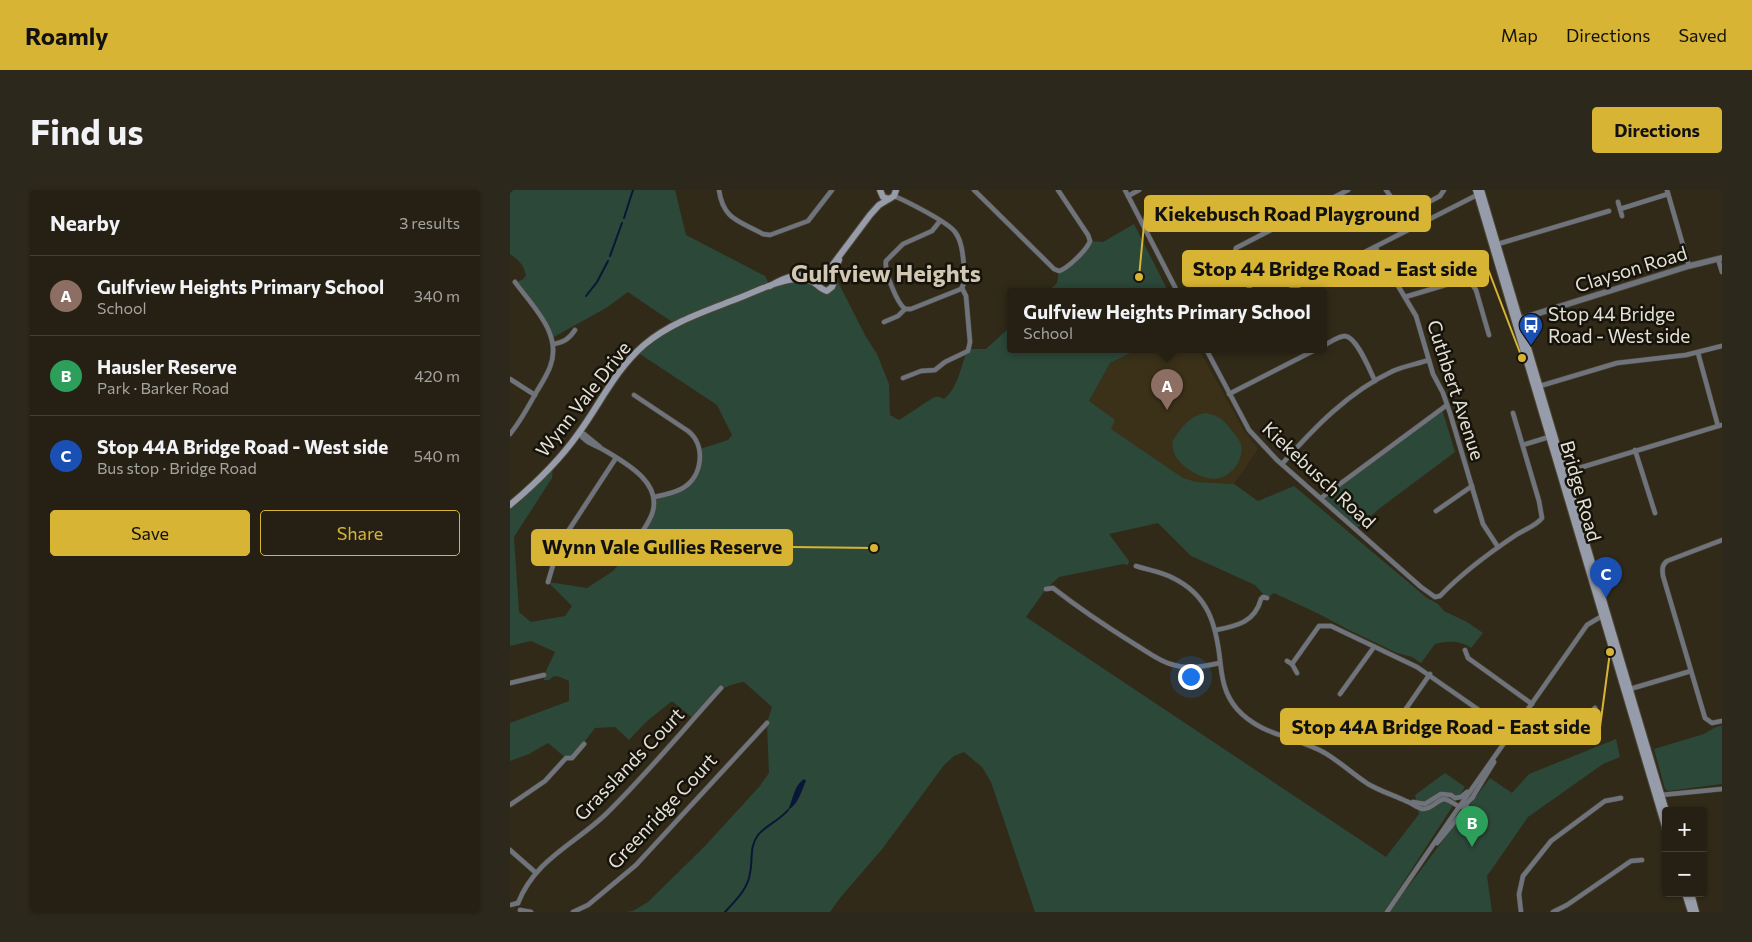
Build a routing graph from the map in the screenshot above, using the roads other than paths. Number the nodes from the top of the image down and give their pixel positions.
1 (719, 190) edge
2 (832, 190) edge
3 (974, 190) edge
4 (1058, 190) edge
5 (1125, 190) edge
6 (1139, 190) edge
7 (1348, 190) edge
8 (1386, 190) edge
9 (1444, 190) edge
10 (880, 191) edge
11 (1479, 192) edge
12 (1667, 192) edge
13 (894, 194) edge
14 (1128, 196) junction
15 (1618, 202) dead end
16 (1620, 209) junction
17 (1609, 211) dead end
18 (870, 215) junction
19 (1405, 215) junction
20 (1622, 216) dead end
21 (940, 221) junction
22 (1413, 228) junction
23 (1495, 245) junction
24 (1375, 247) junction
25 (1720, 259) edge
26 (1689, 266) junction
27 (1722, 272) edge
28 (826, 276) junction
29 (514, 282) dead end
30 (818, 285) junction
31 (770, 286) junction
32 (962, 288) junction
33 (1175, 288) edge
34 (1250, 288) edge
35 (1294, 288) edge
36 (1405, 296) junction
37 (905, 309) junction
38 (1518, 320) junction
39 (884, 322) dead end
40 (575, 330) dead end
41 (1489, 335) dead end
42 (554, 344) junction
43 (1327, 344) edge
44 (1722, 346) edge
45 (1208, 353) edge
46 (1309, 353) edge
47 (1698, 353) junction
48 (1429, 360) junction
49 (903, 378) dead end
50 (510, 379) edge
51 (1375, 382) junction
52 (1538, 387) junction
53 (1229, 394) junction
54 (535, 395) junction
55 (634, 395) dead end
56 (1447, 405) junction
57 (1513, 413) dead end
58 (1720, 426) edge
59 (578, 433) junction
60 (510, 434) edge
61 (1549, 437) junction
62 (1523, 445) junction
63 (1635, 450) junction
64 (616, 458) junction
65 (1282, 464) junction
66 (1563, 472) junction
67 (1472, 486) junction
68 (654, 497) junction
69 (1321, 498) junction
70 (510, 505) edge
71 (1436, 511) dead end
72 (1654, 513) dead end
73 (1722, 540) edge
74 (1498, 547) junction
75 (621, 562) dead end
76 (1136, 566) dead end
77 (548, 582) dead end
78 (1052, 582) dead end
79 (1046, 588) dead end
80 (1053, 588) junction
81 (1267, 598) dead end
82 (1605, 614) junction
83 (1216, 630) junction
84 (1374, 646) junction
85 (1465, 650) dead end
86 (1220, 663) junction
87 (1691, 670) junction
88 (1297, 673) dead end
89 (1430, 674) junction
90 (544, 675) dead end
91 (510, 683) edge
92 (721, 688) dead end
93 (1627, 690) junction
94 (1340, 694) dead end
95 (1532, 704) junction
96 (1595, 708) dead end
97 (1722, 721) edge
98 (767, 723) dead end
99 (1518, 724) junction
100 (1392, 728) dead end
101 (1512, 733) junction
102 (584, 744) dead end
103 (1472, 788) junction
104 (1722, 789) edge
105 (1658, 795) junction
106 (1473, 797) junction
107 (1620, 798) dead end
108 (1409, 802) junction
109 (510, 804) edge
110 (1459, 807) junction
111 (1664, 807) edge
112 (1662, 812) edge
113 (510, 850) edge
114 (1642, 860) dead end
115 (1422, 862) junction
116 (535, 872) junction
117 (1686, 897) edge
118 (1692, 897) edge
119 (518, 903) junction
120 (510, 905) edge
121 (520, 911) edge
122 (531, 912) edge
123 (573, 912) edge
124 (1388, 912) edge
125 (1521, 912) edge
126 (1553, 912) edge
127 (1691, 912) edge
128 (1696, 912) edge

1 - 2 street
3 - 4 street
5 - 14 street
6 - 14 street
7 - 34 street
8 - 19 street
9 - 19 street
10 - 13 main road
10 - 18 main road
11 - 22 street
11 - 23 main road, Bridge Road
12 - 16 street
12 - 26 street
13 - 18 main road
13 - 21 street
14 - 33 street
15 - 16 street
16 - 20 street
17 - 23 street
18 - 28 main road
19 - 22 street
21 - 32 street
21 - 37 street
22 - 24 street
23 - 38 main road, Bridge Road
24 - 35 street
24 - 36 street, Cuthbert Avenue
25 - 26 street, Clayson Road
25 - 27 street
26 - 38 street, Clayson Road
28 - 30 main road
28 - 30 main road
28 - 31 main road, Wynn Vale Drive
29 - 42 street
30 - 31 main road, Wynn Vale Drive
31 - 59 main road, Wynn Vale Drive
32 - 37 street
32 - 49 street
36 - 41 street
36 - 48 street, Cuthbert Avenue
37 - 39 street
38 - 52 main road, Bridge Road
40 - 42 street
42 - 54 street
43 - 51 street
44 - 47 street
45 - 53 street, Kiekebusch Road
46 - 53 street
47 - 52 street
47 - 58 street
48 - 51 street
48 - 56 street, Cuthbert Avenue
50 - 54 street
51 - 65 street
52 - 61 main road, Bridge Road
52 - 66 main road, Bridge Road
53 - 65 street, Kiekebusch Road
54 - 60 street
55 - 68 street
56 - 67 street, Cuthbert Avenue
56 - 69 street
57 - 62 street
58 - 63 street
59 - 64 street
59 - 70 main road, Wynn Vale Drive
61 - 62 street
61 - 66 main road, Bridge Road
62 - 74 street
63 - 66 street
63 - 72 street
64 - 68 street
64 - 77 street
65 - 69 street, Kiekebusch Road
66 - 82 main road, Bridge Road
67 - 71 street
67 - 74 street, Cuthbert Avenue
68 - 75 street
69 - 74 street, Kiekebusch Road
73 - 87 street
76 - 83 street
78 - 80 street
79 - 80 street
80 - 86 street
81 - 83 street
82 - 93 main road, Bridge Road
82 - 95 street
83 - 86 street
84 - 88 street
84 - 89 street
84 - 94 street
85 - 95 street
86 - 108 street
87 - 93 street
87 - 97 street
89 - 100 street
89 - 101 street
90 - 91 street
92 - 116 street, Grasslands Court
93 - 105 main road, Bridge Road
95 - 99 street
96 - 99 street
98 - 123 street, Greenridge Court
99 - 101 street
101 - 103 street
101 - 106 street
102 - 109 street
103 - 108 street
103 - 110 street
104 - 105 street
105 - 111 main road, Bridge Road
105 - 112 main road, Bridge Road
106 - 110 street
106 - 115 street
107 - 125 street
108 - 110 street
110 - 115 street
113 - 116 street
114 - 126 street
115 - 124 street
116 - 119 street, Grasslands Court
117 - 127 main road
118 - 128 main road
119 - 120 street
119 - 121 street
121 - 122 street

